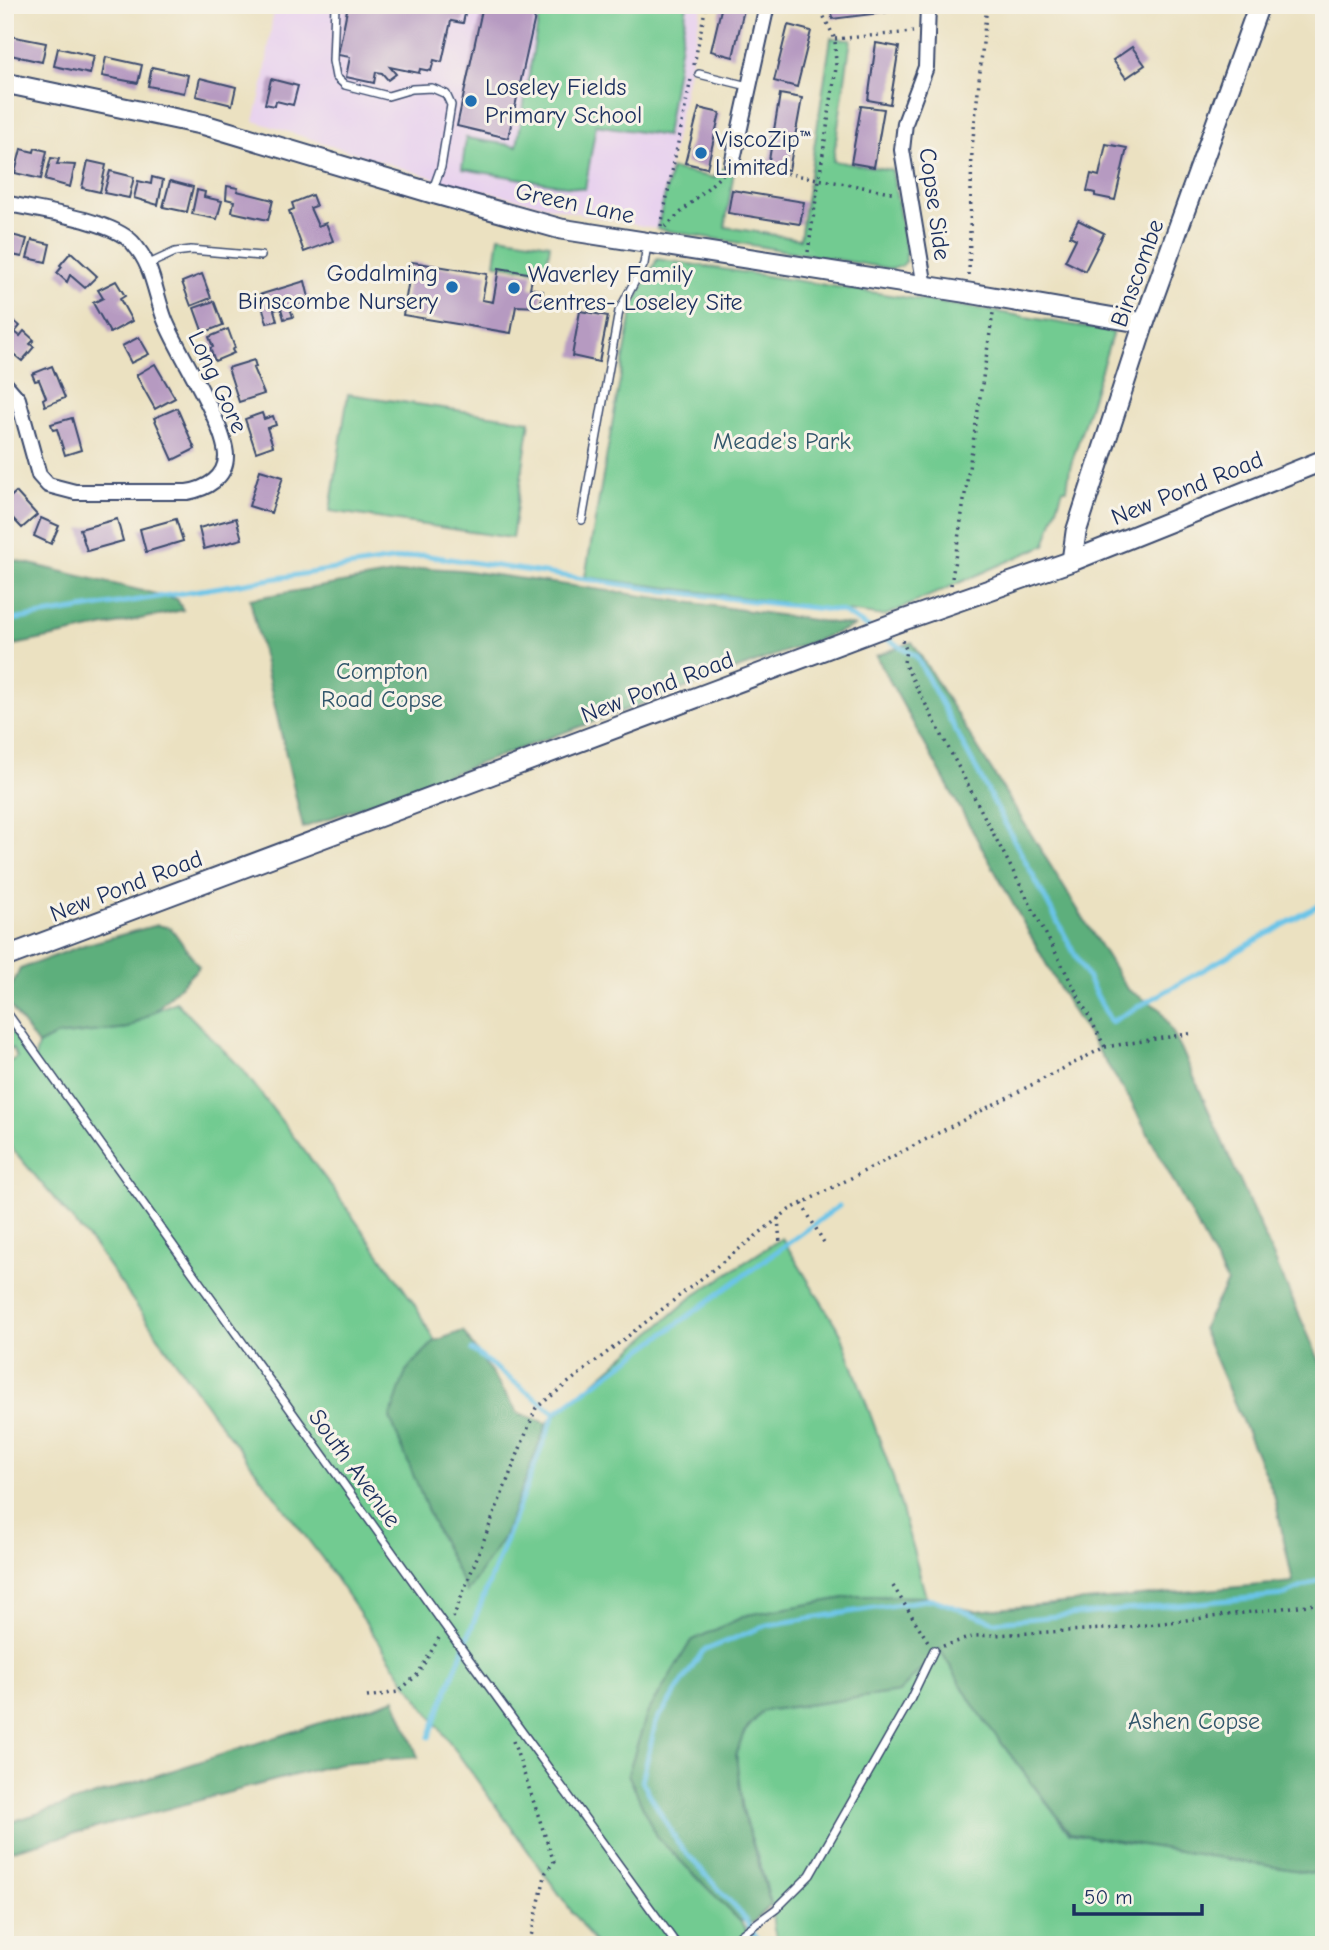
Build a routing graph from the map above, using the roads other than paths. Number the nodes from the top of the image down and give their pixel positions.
1 (335, 5) edge
2 (767, 5) edge
3 (928, 5) edge
4 (1259, 5) edge
5 (699, 74) dead end
6 (5, 83) edge
7 (748, 86) junction
8 (732, 164) road end
9 (432, 193) junction
10 (5, 204) edge
11 (647, 244) junction
12 (261, 256) dead end
13 (149, 264) junction
14 (925, 287) junction
15 (1144, 323) junction
16 (5, 383) edge
17 (1324, 460) edge
18 (582, 520) dead end
19 (1072, 561) junction
20 (5, 957) edge
21 (5, 1010) edge
22 (933, 1650) road end
23 (677, 1945) edge
24 (727, 1945) edge

1 - 9 lane
2 - 7 street
3 - 14 street, Copse Side
4 - 15 street, Binscombe
5 - 7 lane
6 - 9 street, Green Lane
7 - 8 street
9 - 11 street, Green Lane
10 - 13 street, Long Gore
11 - 14 street, Green Lane
11 - 18 lane
12 - 13 lane
13 - 16 street, Long Gore
14 - 15 street, Green Lane
15 - 19 street, Binscombe
17 - 19 street, New Pond Road
19 - 20 street, New Pond Road
21 - 23 lane, South Avenue
22 - 24 lane

